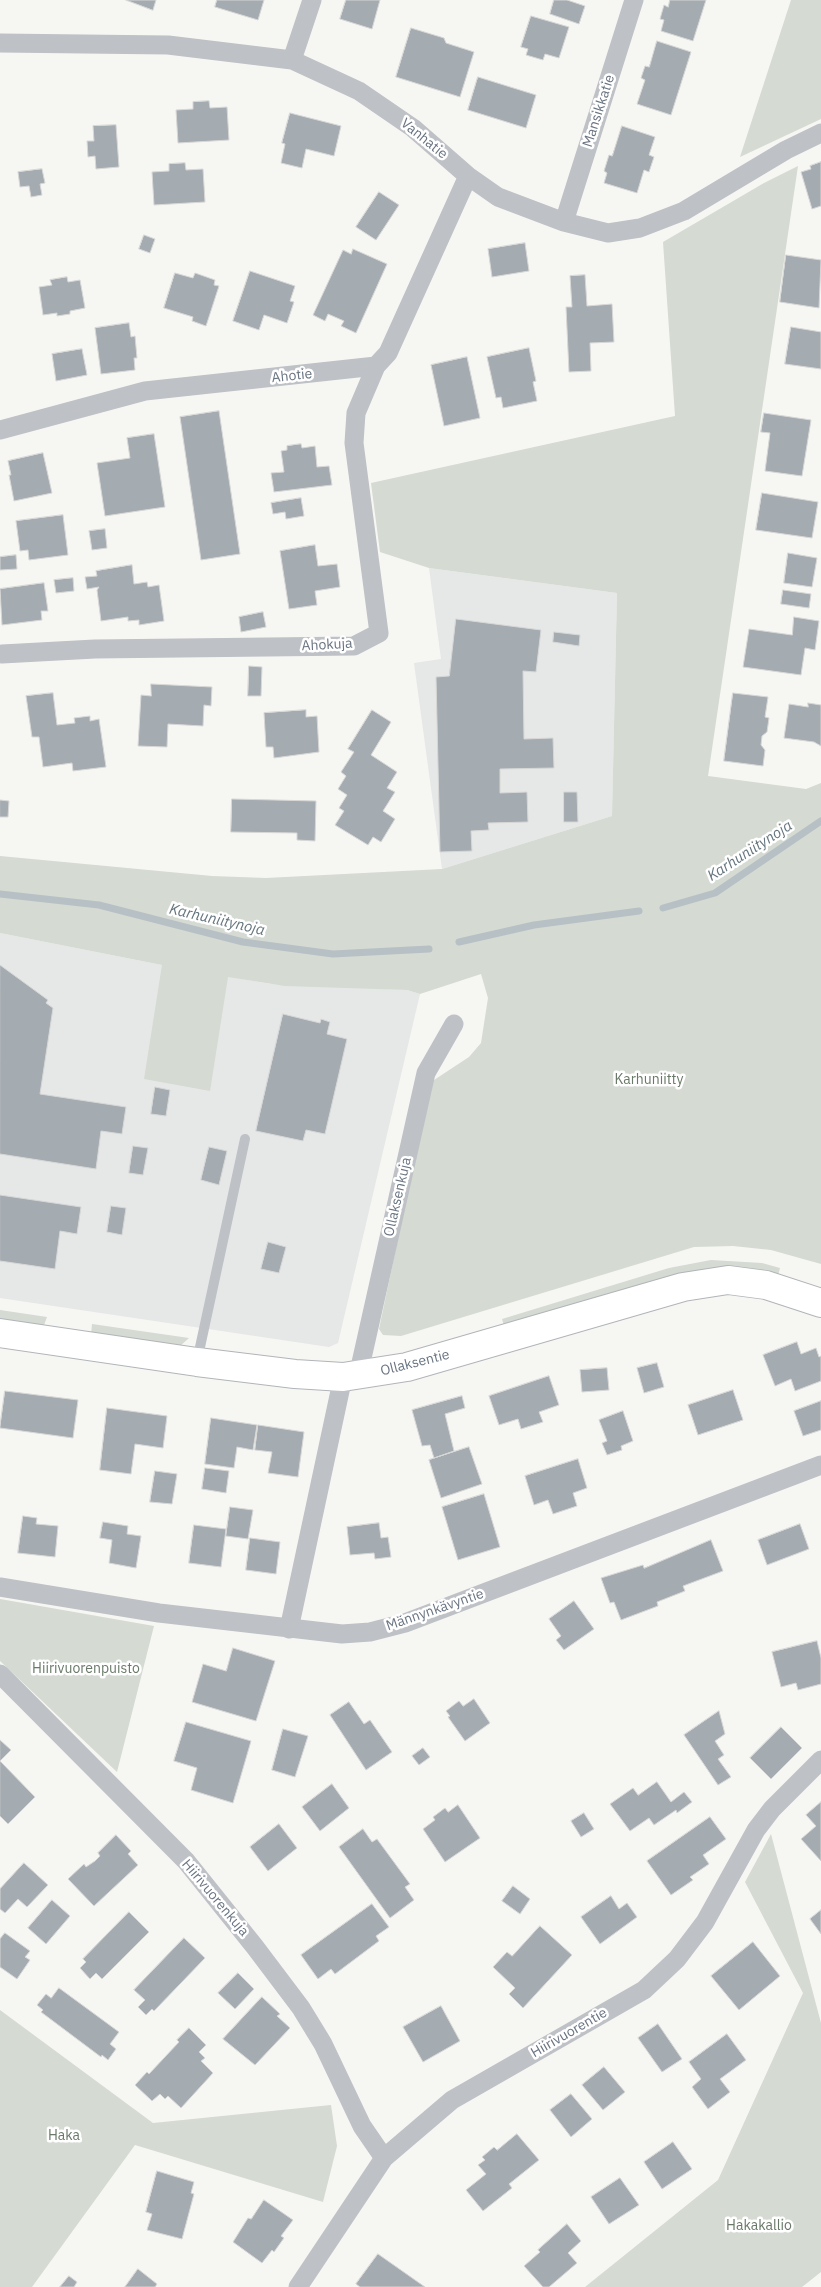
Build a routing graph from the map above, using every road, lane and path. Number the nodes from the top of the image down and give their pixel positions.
1 (312, 0) edge
2 (634, 0) edge
3 (0, 43) edge
4 (292, 60) junction
5 (821, 133) edge
6 (468, 176) junction
7 (564, 222) junction
8 (376, 366) junction
9 (0, 430) edge
10 (1, 654) edge
11 (454, 1024) dead end
12 (245, 1139) dead end
13 (821, 1302) edge
14 (0, 1333) edge
15 (197, 1362) junction
16 (350, 1376) junction
17 (821, 1464) edge
18 (0, 1587) edge
19 (289, 1629) junction
20 (0, 1674) edge
21 (821, 1760) edge
22 (384, 2158) junction
23 (298, 2287) edge

1 - 4 street
2 - 7 street, Mansikkatie
3 - 4 street, Vanhatie
4 - 6 street, Vanhatie
5 - 7 street, Vanhatie
6 - 7 street, Vanhatie
6 - 8 street
8 - 9 street, Ahotie
8 - 10 street, Ahokuja
11 - 16 street, Ollaksenkuja
12 - 15 lane
13 - 16 street, Ollaksentie
14 - 15 street, Ollaksentie
15 - 16 street, Ollaksentie
16 - 19 street, Ollaksenkuja
17 - 19 street, Männynkävyntie
18 - 19 street, Männynkävyntie
20 - 22 street, Hiirivuorenkuja
21 - 22 street, Hiirivuorentie
22 - 23 street, Hiirivuorentie

